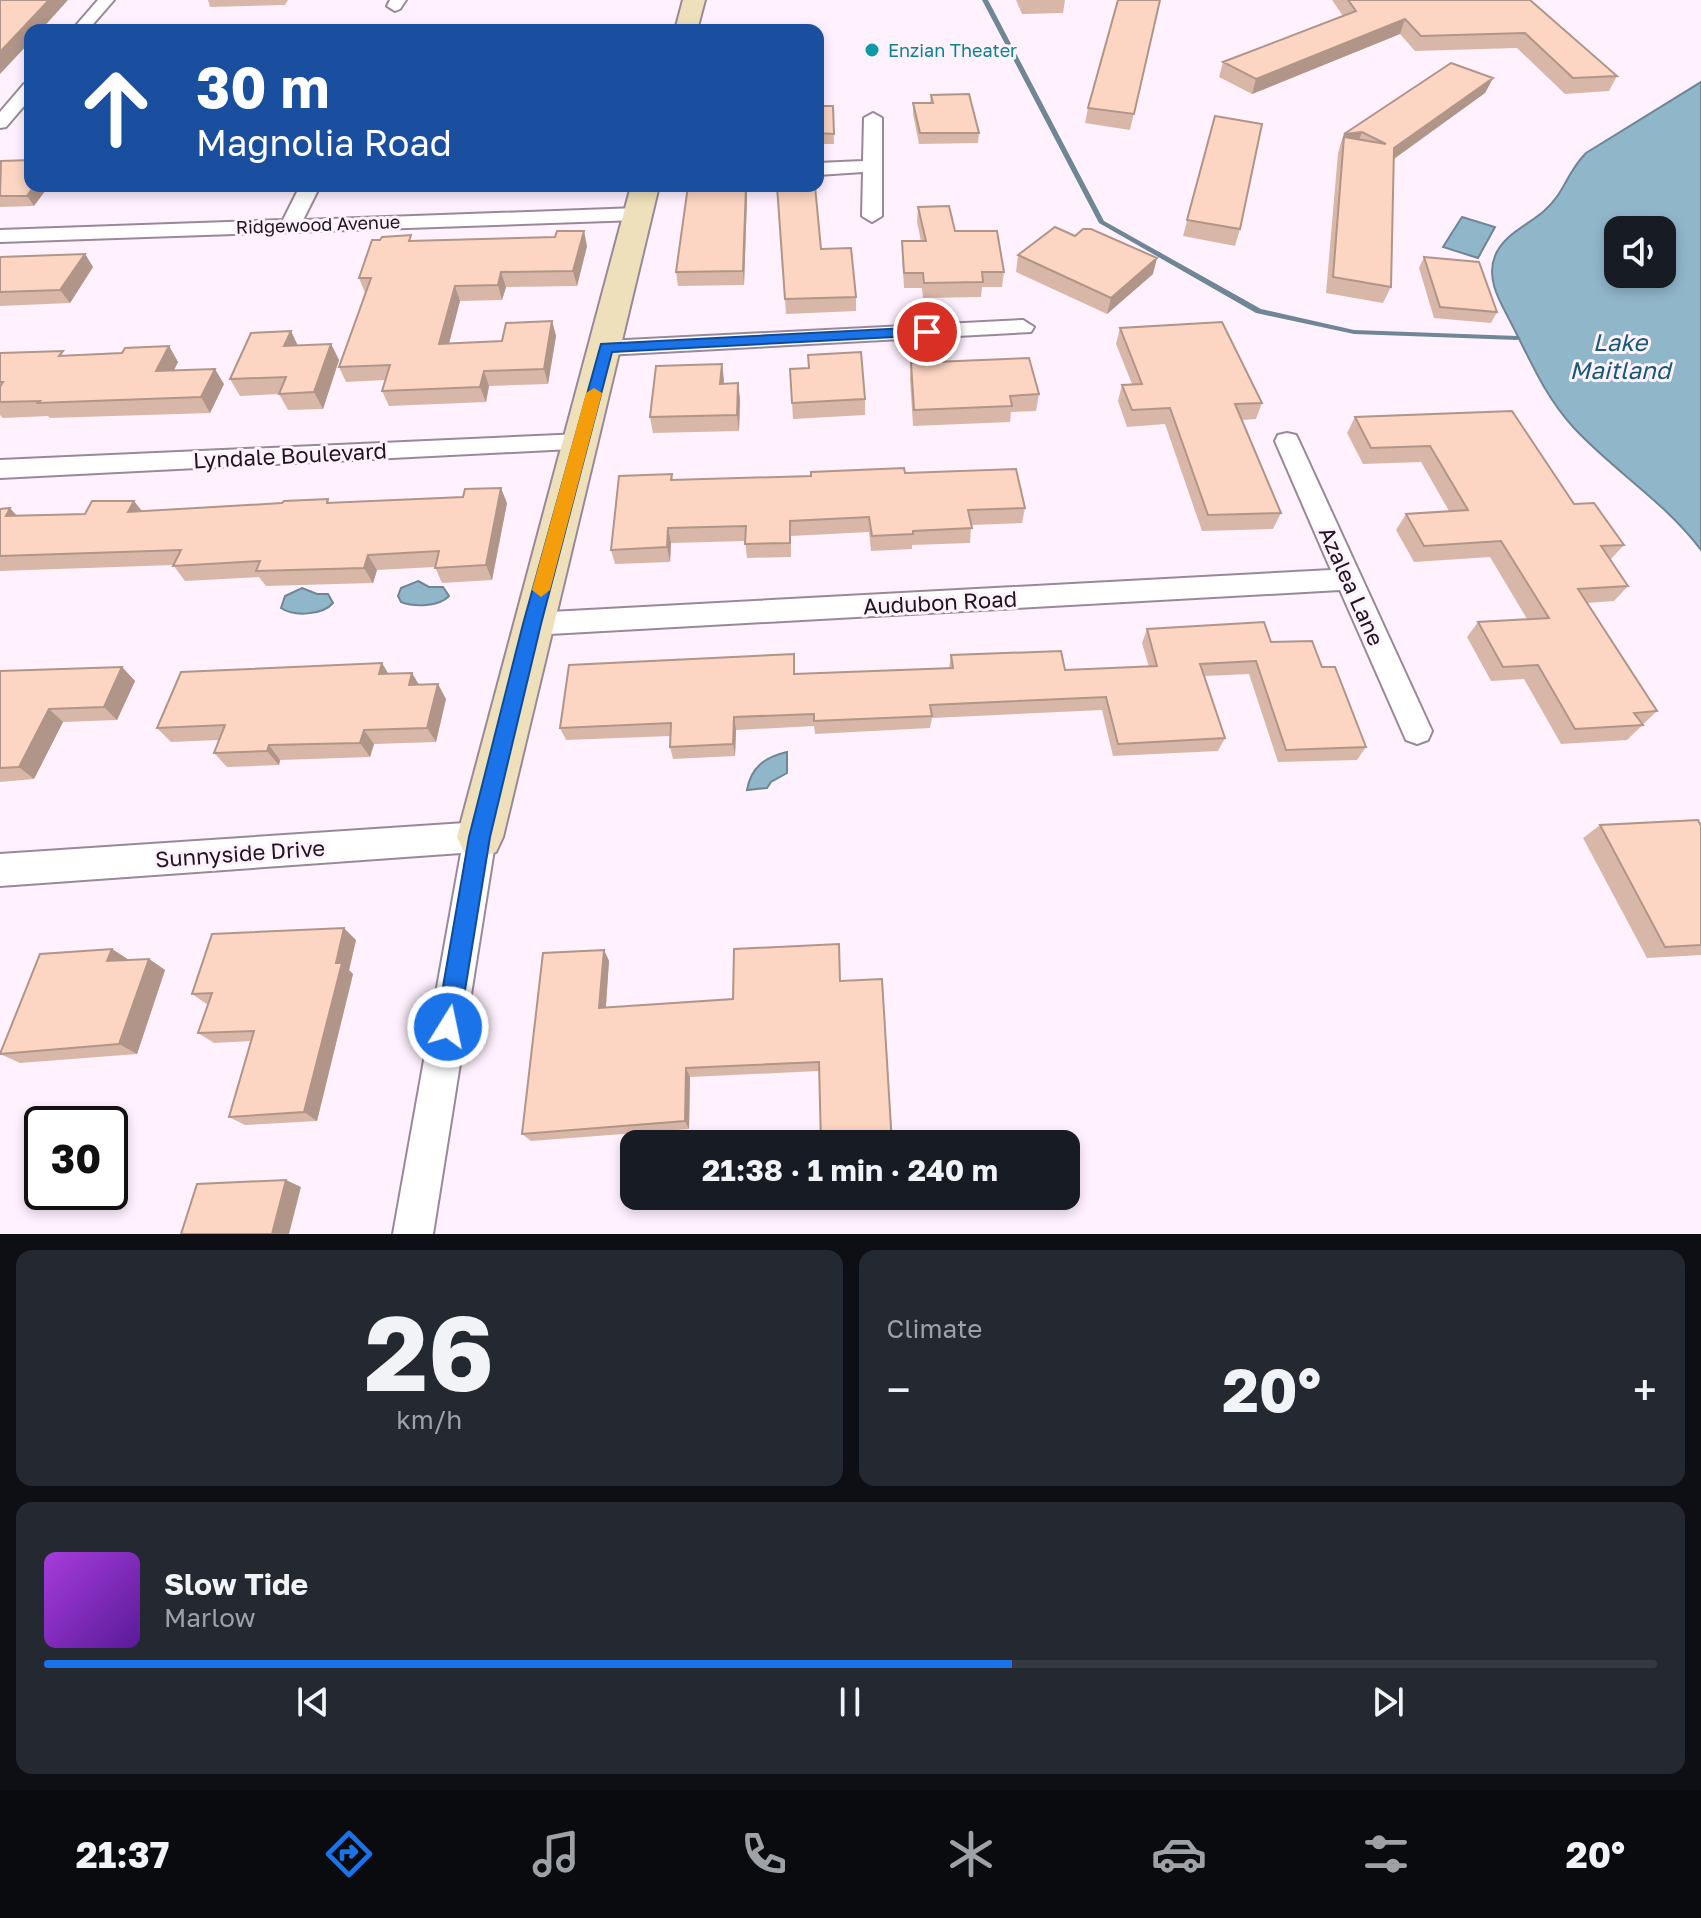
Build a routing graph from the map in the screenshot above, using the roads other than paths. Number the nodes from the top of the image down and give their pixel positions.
1 (106, 0) edge
2 (694, 0) edge
3 (85, 24) edge
4 (688, 24) edge
5 (24, 95) edge
6 (873, 118) dead end
7 (0, 123) edge
8 (872, 166) junction
9 (824, 169) edge
10 (307, 192) edge
11 (641, 200) edge
12 (872, 216) dead end
13 (291, 224) junction
14 (0, 236) edge
15 (1023, 327) dead end
16 (606, 348) junction
17 (1287, 441) dead end
18 (581, 442) junction
19 (0, 469) edge
20 (1349, 579) junction
21 (532, 624) junction
22 (1417, 731) dead end
23 (480, 837) junction
24 (0, 870) edge
25 (413, 1234) edge

1 - 3 street
2 - 4 street
5 - 7 street
6 - 8 street
8 - 9 street
8 - 12 street
10 - 13 street
11 - 13 street, Ridgewood Avenue
11 - 16 street
13 - 14 street, Ridgewood Avenue
15 - 16 street
16 - 18 street
17 - 20 street, Azalea Lane
18 - 19 street, Lyndale Boulevard
18 - 21 street
20 - 21 street, Audubon Road
20 - 22 street, Azalea Lane
21 - 23 street
23 - 24 street, Sunnyside Drive
23 - 25 street

